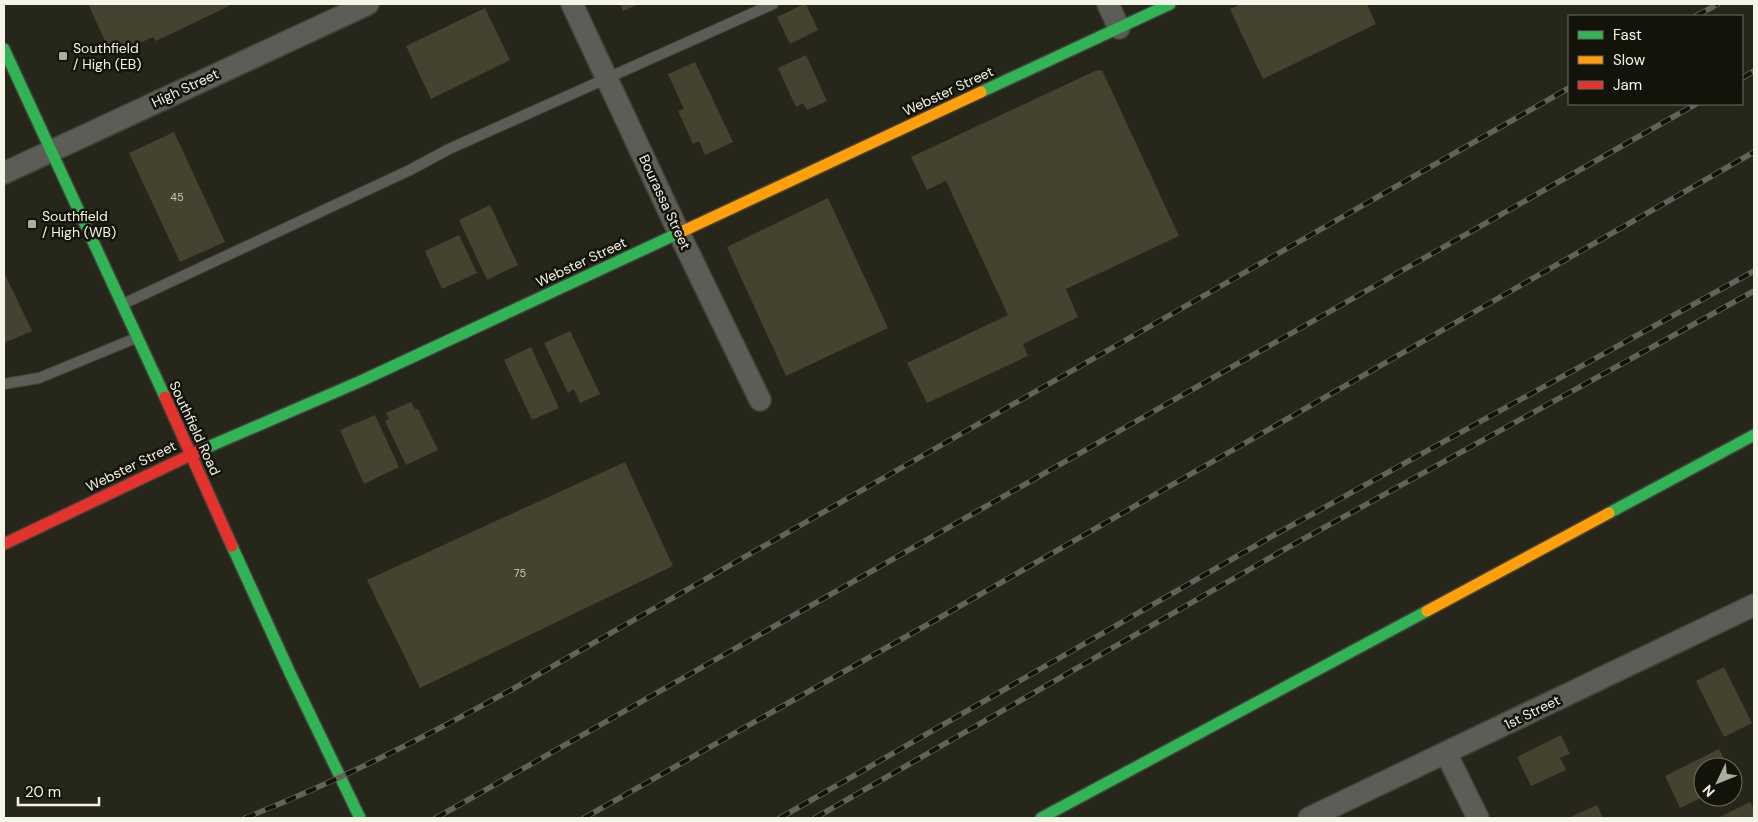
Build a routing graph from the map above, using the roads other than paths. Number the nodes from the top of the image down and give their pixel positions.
1 (368, 4) edge
2 (572, 4) edge
3 (773, 4) edge
4 (1108, 4) edge
5 (1170, 4) edge
6 (344, 9) edge
7 (1119, 28) junction
8 (4, 49) edge
9 (607, 77) junction
10 (50, 151) junction
11 (4, 173) edge
12 (679, 233) junction
13 (122, 304) junction
14 (137, 338) junction
15 (4, 384) edge
16 (760, 400) dead end
17 (1754, 435) edge
18 (190, 454) junction
19 (6, 540) edge
20 (1754, 605) edge
21 (1446, 753) junction
22 (360, 818) edge
23 (1041, 818) edge
24 (1309, 818) edge
25 (1478, 818) edge

1 - 6 street, High Street
2 - 9 street, Bourassa Street
3 - 9 lane
4 - 7 street
5 - 7 street, Webster Street
6 - 10 street, High Street
7 - 12 street, Webster Street
8 - 10 street, Southfield Road
9 - 12 street, Bourassa Street
9 - 13 lane
10 - 11 street, High Street
10 - 13 street, Southfield Road
12 - 16 street, Bourassa Street
12 - 18 street, Webster Street
13 - 14 street, Southfield Road
14 - 15 lane
14 - 18 street, Southfield Road
17 - 23 street
18 - 19 street, Webster Street
18 - 22 street, Southfield Road
20 - 21 street, 1st Street
21 - 24 street, 1st Street
21 - 25 street

